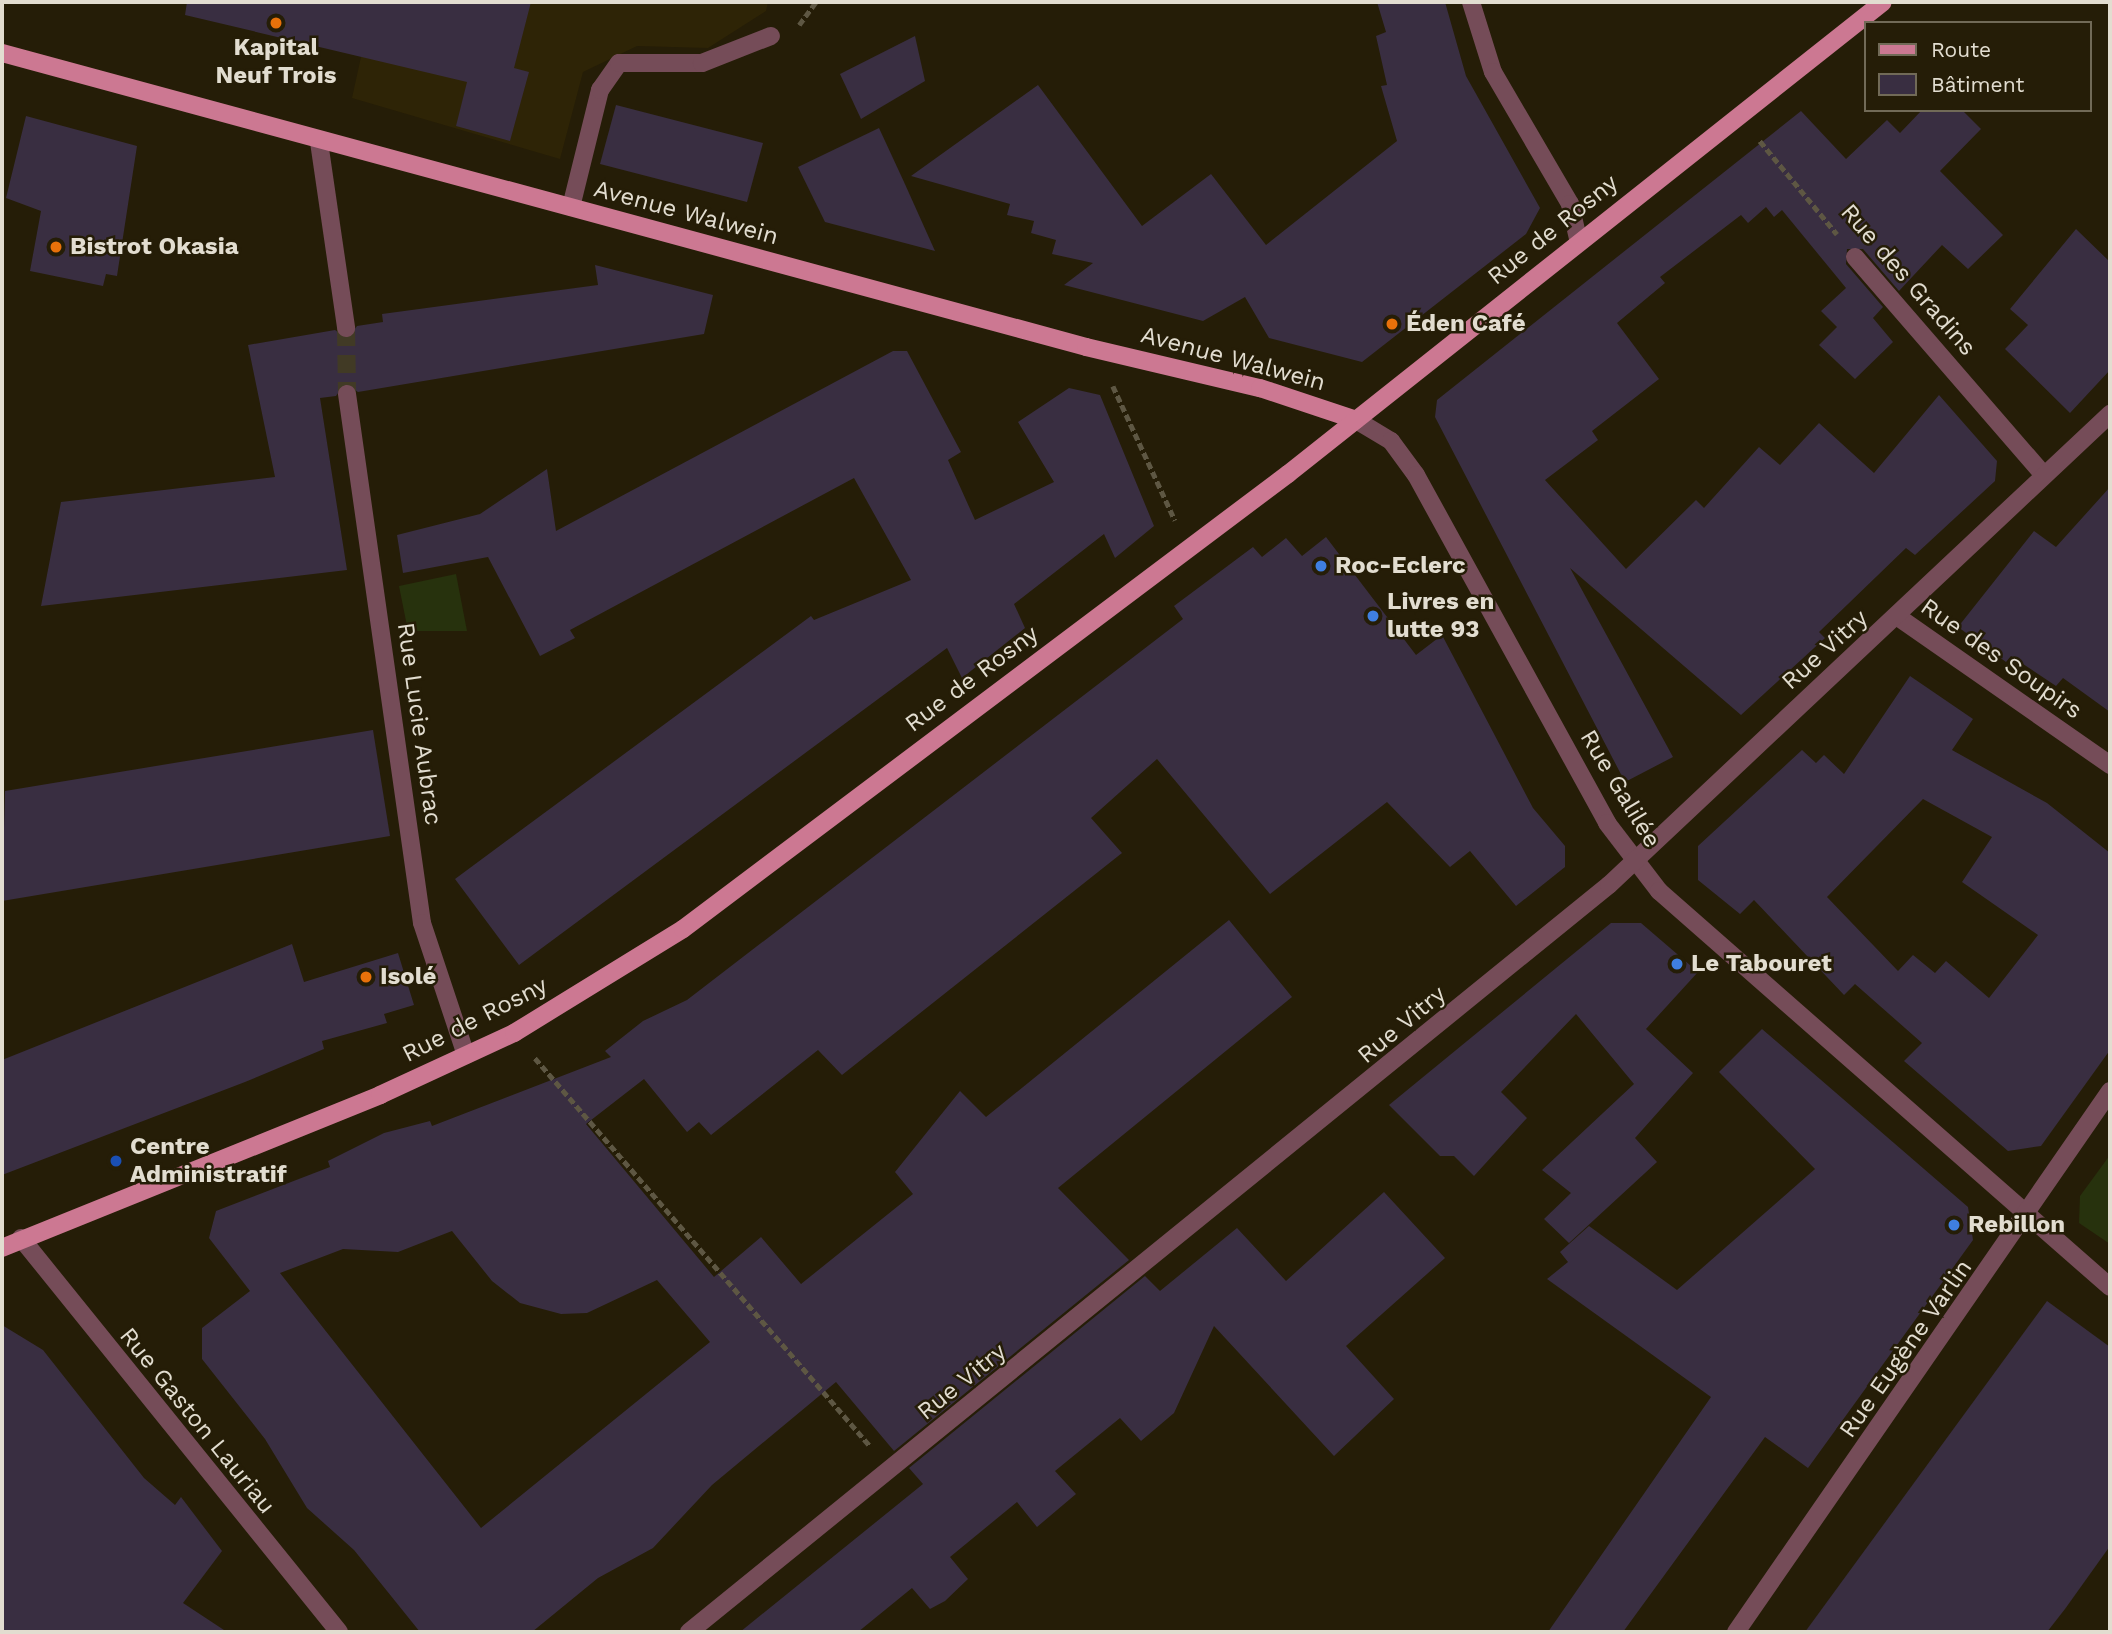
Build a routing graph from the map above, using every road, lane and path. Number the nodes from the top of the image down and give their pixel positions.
1 (1471, 2) edge
2 (1883, 2) edge
3 (771, 36) dead end
4 (2, 53) edge
5 (1740, 116) junction
6 (319, 142) junction
7 (571, 207) junction
8 (1578, 239) junction
9 (1855, 257) joint
10 (346, 328) tunnel mouth
11 (1117, 354) junction
12 (348, 394) tunnel mouth
13 (2110, 414) edge
14 (1356, 420) junction
15 (2043, 474) junction
16 (1187, 546) junction
17 (1898, 617) junction
18 (2110, 765) edge
19 (1634, 862) junction
20 (466, 1055) junction
21 (559, 1087) dead end
22 (2110, 1091) edge
23 (2026, 1218) junction
24 (21, 1238) junction
25 (2, 1248) edge
26 (2110, 1287) edge
27 (891, 1470) junction
28 (339, 1632) edge
29 (689, 1632) edge
30 (1737, 1632) edge

1 - 8 street
2 - 5 main road, Rue de Rosny
3 - 7 street
4 - 6 main road, Avenue Walwein
5 - 8 main road, Rue de Rosny
5 - 9 path, Rue des Gradins
6 - 7 main road, Avenue Walwein
6 - 10 street
7 - 11 main road, Avenue Walwein
8 - 14 main road, Rue de Rosny
9 - 15 street, Rue des Gradins
11 - 14 main road, Avenue Walwein
11 - 16 path
12 - 20 street, Rue Lucie Aubrac
13 - 15 street, Rue Vitry
14 - 16 main road, Rue de Rosny
14 - 19 street, Rue Galilée
15 - 17 street, Rue Vitry
16 - 20 main road, Rue de Rosny
17 - 18 street, Rue des Soupirs
17 - 19 street, Rue Vitry
19 - 23 street, Rue Galilée
19 - 27 street, Rue Vitry
20 - 24 main road, Rue de Rosny
21 - 27 path
22 - 23 street, Rue Eugène Varlin
23 - 26 street, Rue Galilée
23 - 30 street, Rue Eugène Varlin
24 - 25 main road, Rue de Rosny
24 - 28 street, Rue Gaston Lauriau
27 - 29 street, Rue Vitry

